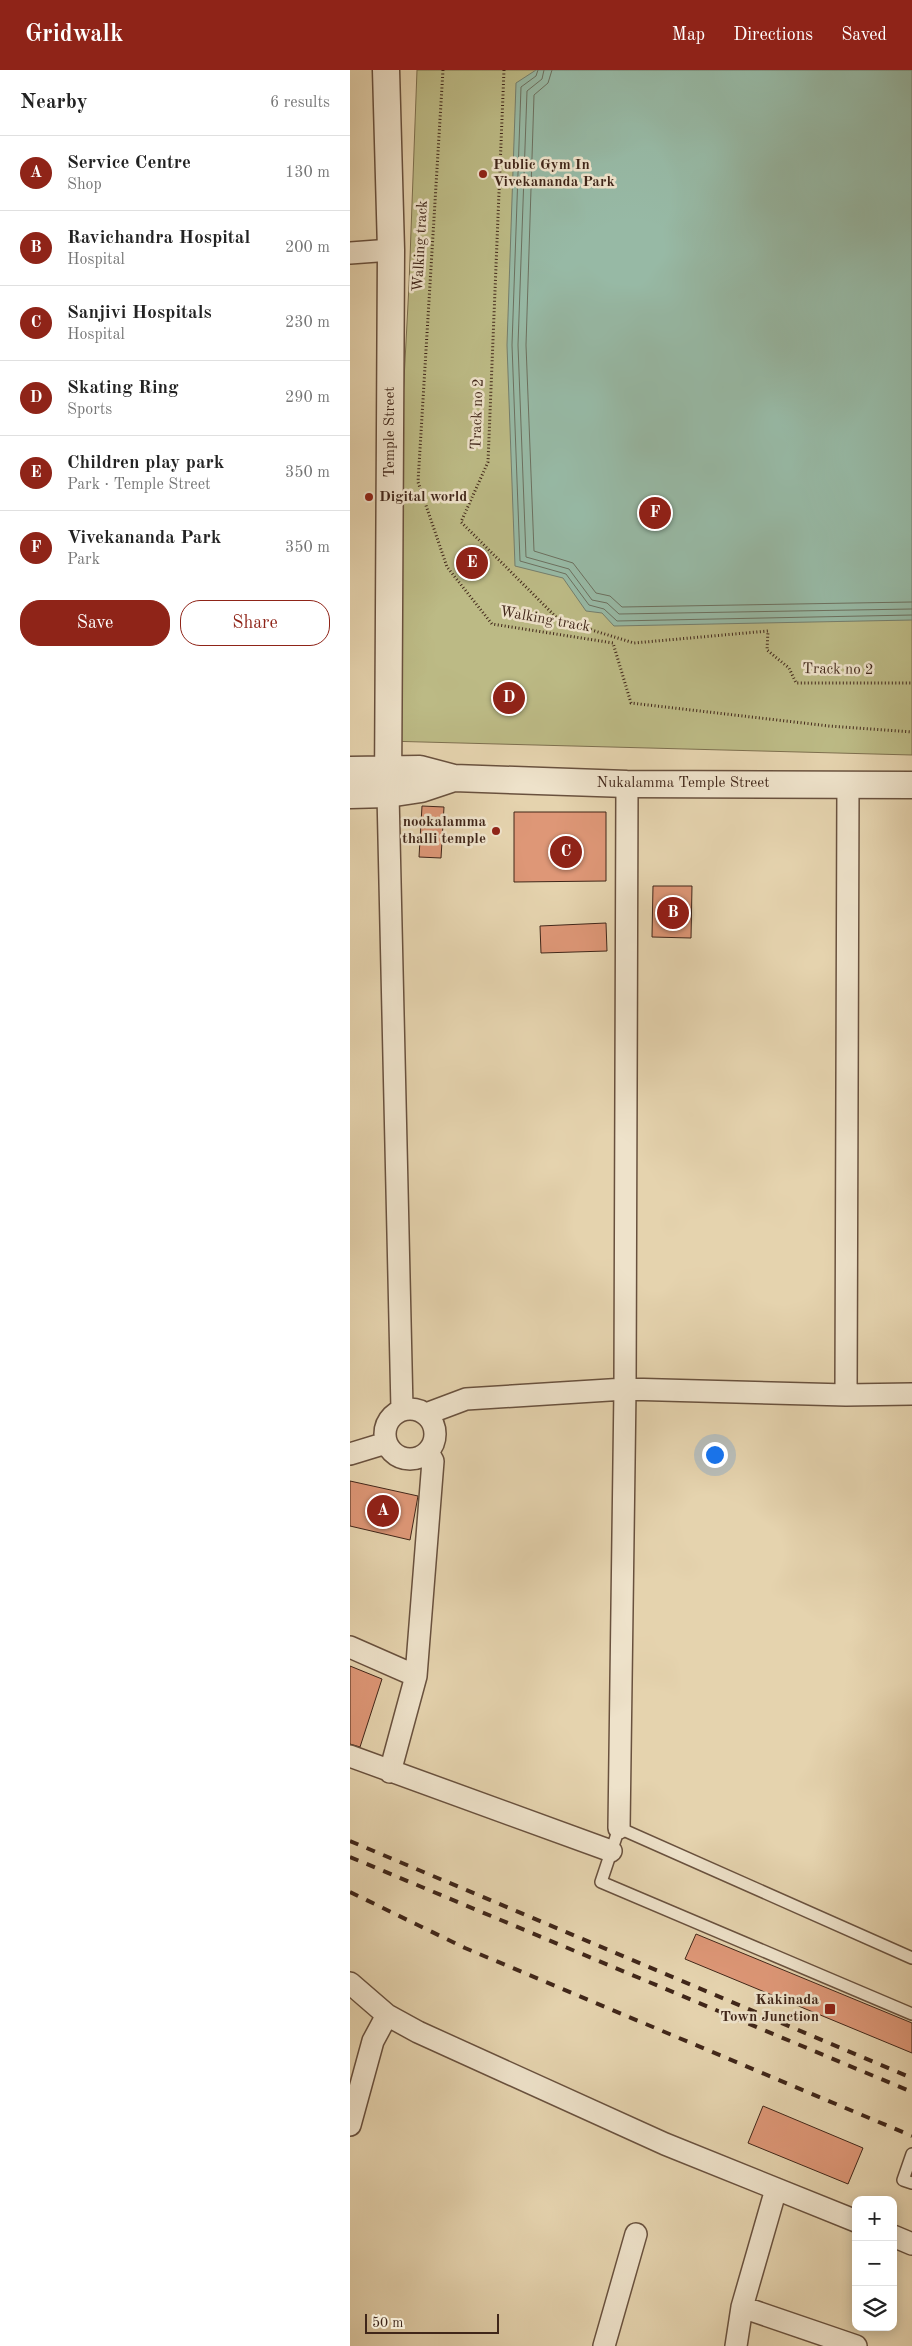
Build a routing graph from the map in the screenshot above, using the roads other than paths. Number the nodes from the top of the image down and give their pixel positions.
1 (386, 70) edge
2 (391, 250) junction
3 (350, 253) edge
4 (389, 768) junction
5 (350, 770) edge
6 (454, 778) junction
7 (848, 783) junction
8 (627, 784) junction
9 (912, 784) edge
10 (388, 794) junction
11 (350, 795) edge
12 (625, 1389) junction
13 (912, 1394) edge
14 (846, 1395) junction
15 (402, 1409) junction
16 (426, 1414) junction
17 (386, 1443) junction
18 (428, 1452) junction
19 (350, 1454) edge
20 (350, 1647) edge
21 (416, 1676) junction
22 (350, 1756) edge
23 (390, 1772) junction
24 (619, 1828) junction
25 (611, 1852) junction
26 (912, 1958) edge
27 (350, 1983) edge
28 (912, 2014) edge
29 (387, 2015) junction
30 (350, 2125) edge
31 (912, 2154) edge
32 (912, 2184) edge
33 (776, 2189) junction
34 (852, 2219) edge
35 (636, 2234) dead end
36 (897, 2238) edge
37 (912, 2244) edge
38 (742, 2307) junction
39 (604, 2346) edge
40 (736, 2346) edge
41 (856, 2346) edge

1 - 2 street, Temple Street
2 - 3 street
2 - 4 street, Temple Street
4 - 5 street, Nukalamma Temple Street
4 - 6 street, Nukalamma Temple Street
4 - 10 street, Temple Street
6 - 8 street, Nukalamma Temple Street
6 - 10 street, Nukalamma Temple Street
7 - 8 street, Nukalamma Temple Street
7 - 9 street, Nukalamma Temple Street
7 - 14 street
8 - 12 street
10 - 11 street, Nukalamma Temple Street
10 - 15 street
12 - 14 street
12 - 16 street
12 - 24 street
13 - 14 street
15 - 16 street
15 - 17 street
16 - 18 street
17 - 18 street
17 - 19 street
18 - 21 street
20 - 21 street
21 - 23 street
22 - 23 street
23 - 25 street
24 - 25 lane
24 - 26 lane
25 - 28 lane
27 - 29 street
29 - 30 street
29 - 33 street
31 - 32 lane
33 - 34 street
33 - 38 street
35 - 39 street
36 - 37 street
38 - 40 street
38 - 41 street

